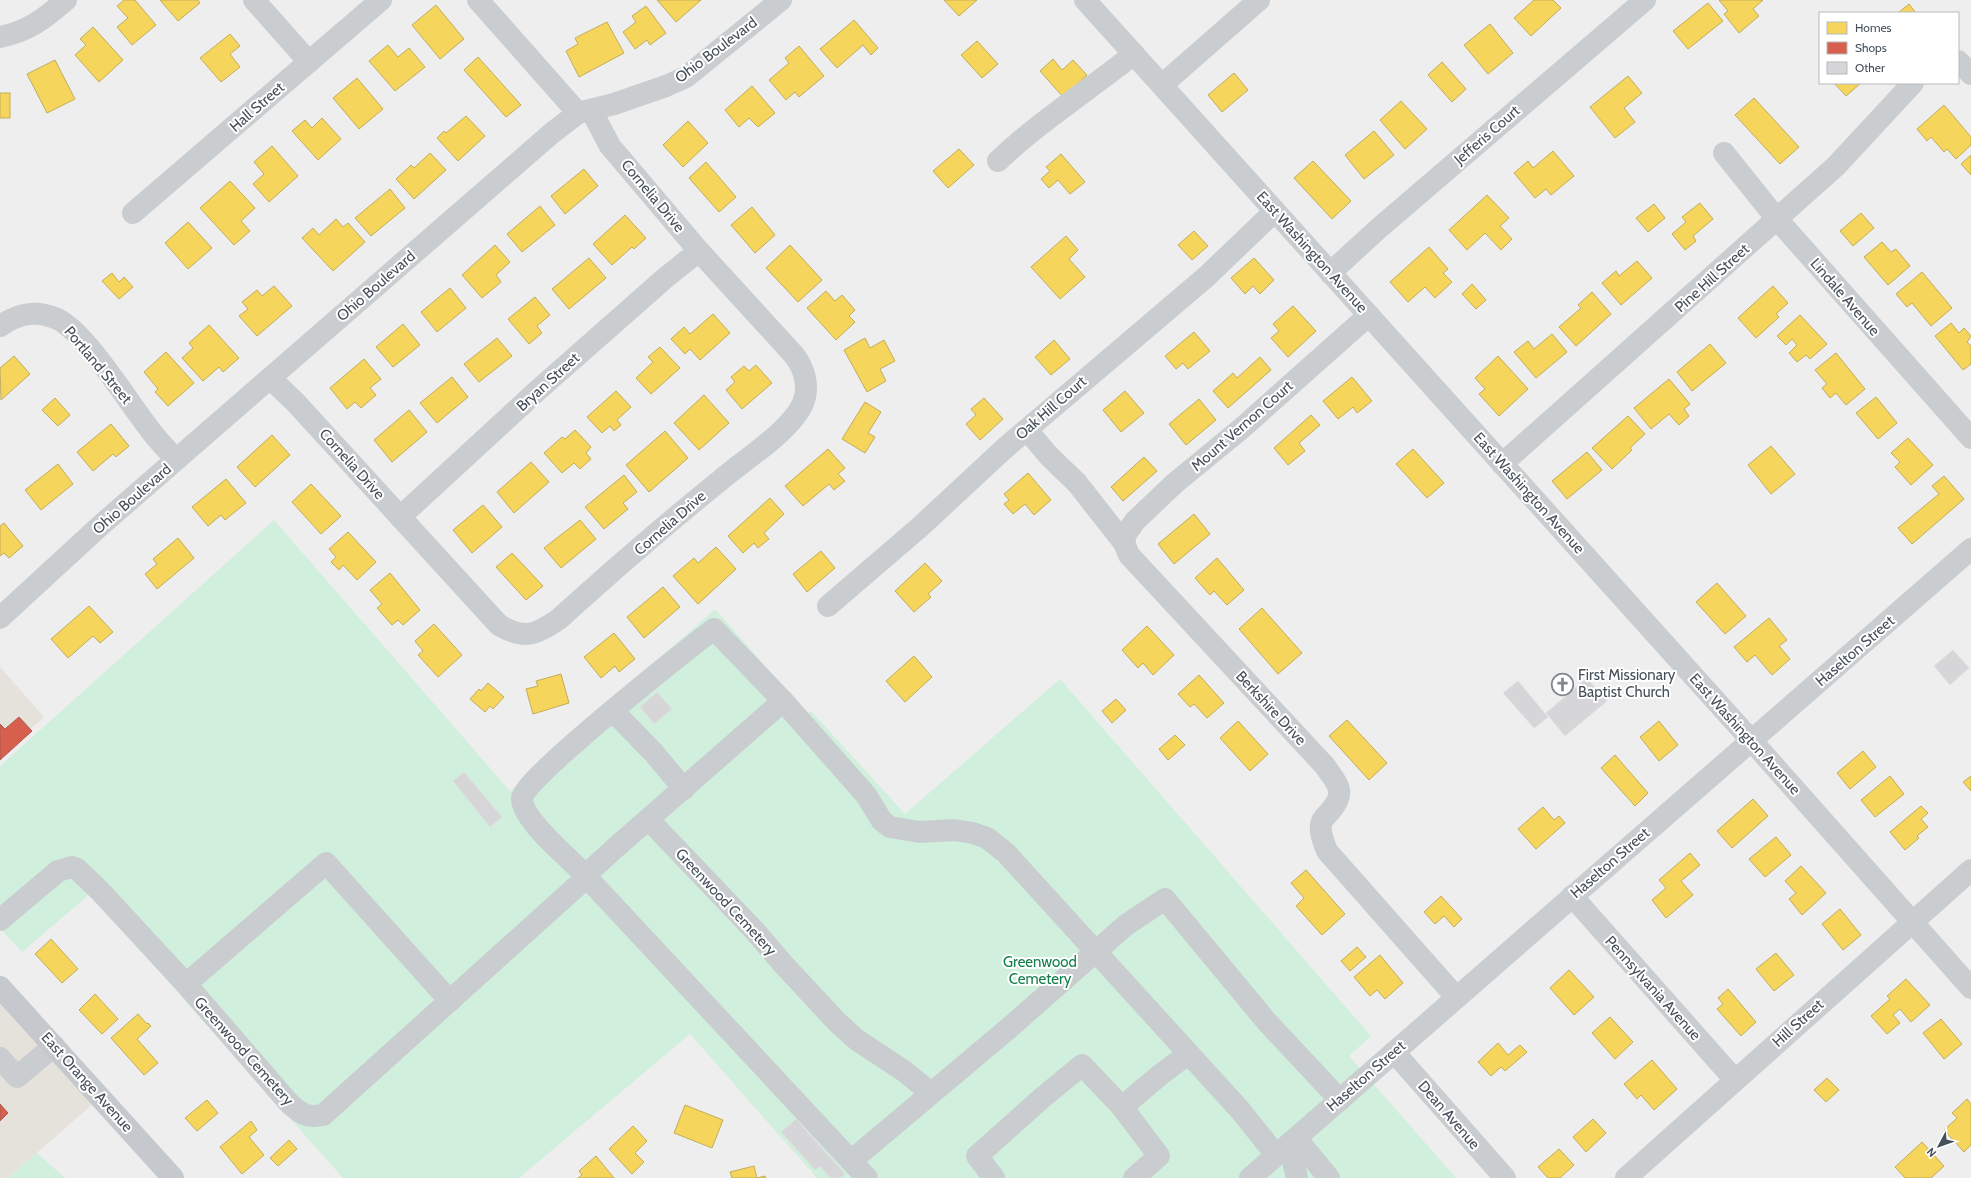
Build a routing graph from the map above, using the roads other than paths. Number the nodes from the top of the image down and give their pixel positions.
1 (66, 0) edge
2 (254, 0) edge
3 (381, 0) edge
4 (478, 0) edge
5 (781, 0) edge
6 (1085, 0) edge
7 (1259, 0) edge
8 (1645, 0) edge
9 (0, 37) edge
10 (1134, 54) junction
11 (309, 62) junction
12 (1959, 63) edge
13 (1971, 74) edge
14 (1912, 84) edge
15 (1162, 85) junction
16 (584, 112) junction
17 (1724, 153) dead end
18 (998, 161) dead end
19 (1275, 211) junction
20 (133, 213) dead end
21 (1777, 219) junction
22 (699, 251) junction
23 (1330, 273) junction
24 (1369, 315) junction
25 (0, 326) edge
26 (270, 378) junction
27 (1027, 430) junction
28 (1971, 438) edge
29 (176, 460) junction
30 (1502, 464) junction
31 (400, 517) junction
32 (1124, 543) junction
33 (1971, 549) edge
34 (828, 606) dead end
35 (0, 618) edge
36 (783, 702) junction
37 (613, 711) junction
38 (1751, 740) junction
39 (684, 789) junction
40 (649, 820) junction
41 (1971, 870) edge
42 (587, 877) junction
43 (1572, 896) junction
44 (0, 920) edge
45 (1913, 921) junction
46 (1096, 950) junction
47 (186, 984) junction
48 (1971, 988) edge
49 (3, 997) edge
50 (1456, 998) junction
51 (450, 1001) junction
52 (54, 1046) junction
53 (1394, 1052) junction
54 (1188, 1054) junction
55 (0, 1058) edge
56 (1735, 1080) junction
57 (931, 1093) junction
58 (1340, 1100) junction
59 (1122, 1107) junction
60 (1287, 1146) junction
61 (851, 1161) junction
62 (173, 1178) edge
63 (867, 1178) edge
64 (994, 1178) edge
65 (1134, 1178) edge
66 (1250, 1178) edge
67 (1297, 1178) edge
68 (1329, 1178) edge
69 (1505, 1178) edge
70 (1626, 1178) edge

1 - 9 street
2 - 11 street
3 - 11 street, Hall Street
4 - 16 street
5 - 16 street, Ohio Boulevard
6 - 10 street, East Washington Avenue
7 - 15 street
8 - 23 street, Jefferis Court
10 - 15 street, East Washington Avenue
10 - 18 street
11 - 20 street, Hall Street
12 - 13 street
14 - 21 street, Pine Hill Street
15 - 19 street, East Washington Avenue
16 - 22 street, Cornelia Drive
16 - 26 street, Ohio Boulevard
17 - 21 street, Lindale Avenue
19 - 23 street, East Washington Avenue
19 - 27 street, Oak Hill Court
21 - 28 street, Lindale Avenue
21 - 30 street, Pine Hill Street
22 - 31 street, Bryan Street
22 - 31 street, Cornelia Drive
23 - 24 street, East Washington Avenue
24 - 30 street, East Washington Avenue
24 - 32 street, Mount Vernon Court
25 - 29 street, Portland Street
26 - 29 street, Ohio Boulevard
26 - 31 street, Cornelia Drive
27 - 32 street, Berkshire Drive
27 - 34 street, Oak Hill Court
29 - 35 street, Ohio Boulevard
30 - 38 street, East Washington Avenue
32 - 50 street, Berkshire Drive
33 - 38 street, Haselton Street
36 - 37 street
36 - 39 street, Greenwood Cemetery
36 - 46 street
37 - 39 street
37 - 42 street
38 - 43 street, Haselton Street
38 - 45 street, East Washington Avenue
39 - 40 street, Greenwood Cemetery
40 - 42 street, Greenwood Cemetery
40 - 57 street, Greenwood Cemetery
41 - 45 street, Hill Street
42 - 51 street, Greenwood Cemetery
42 - 61 street
43 - 50 street, Haselton Street
43 - 56 street, Pennsylvania Avenue
44 - 47 street, Greenwood Cemetery
45 - 48 street, East Washington Avenue
45 - 56 street, Hill Street
46 - 54 street
46 - 57 street
46 - 58 street
47 - 51 street, Greenwood Cemetery
47 - 51 street
49 - 52 main road, East Orange Avenue
50 - 53 street, Haselton Street
52 - 55 street
52 - 62 main road, East Orange Avenue
53 - 58 street, Haselton Street
53 - 69 street, Dean Avenue
54 - 59 street
54 - 60 street
56 - 70 street, Hill Street
57 - 61 street
58 - 60 street, Haselton Street
59 - 64 street
59 - 65 street
60 - 66 street, Haselton Street
60 - 67 street
60 - 68 street
61 - 63 street

